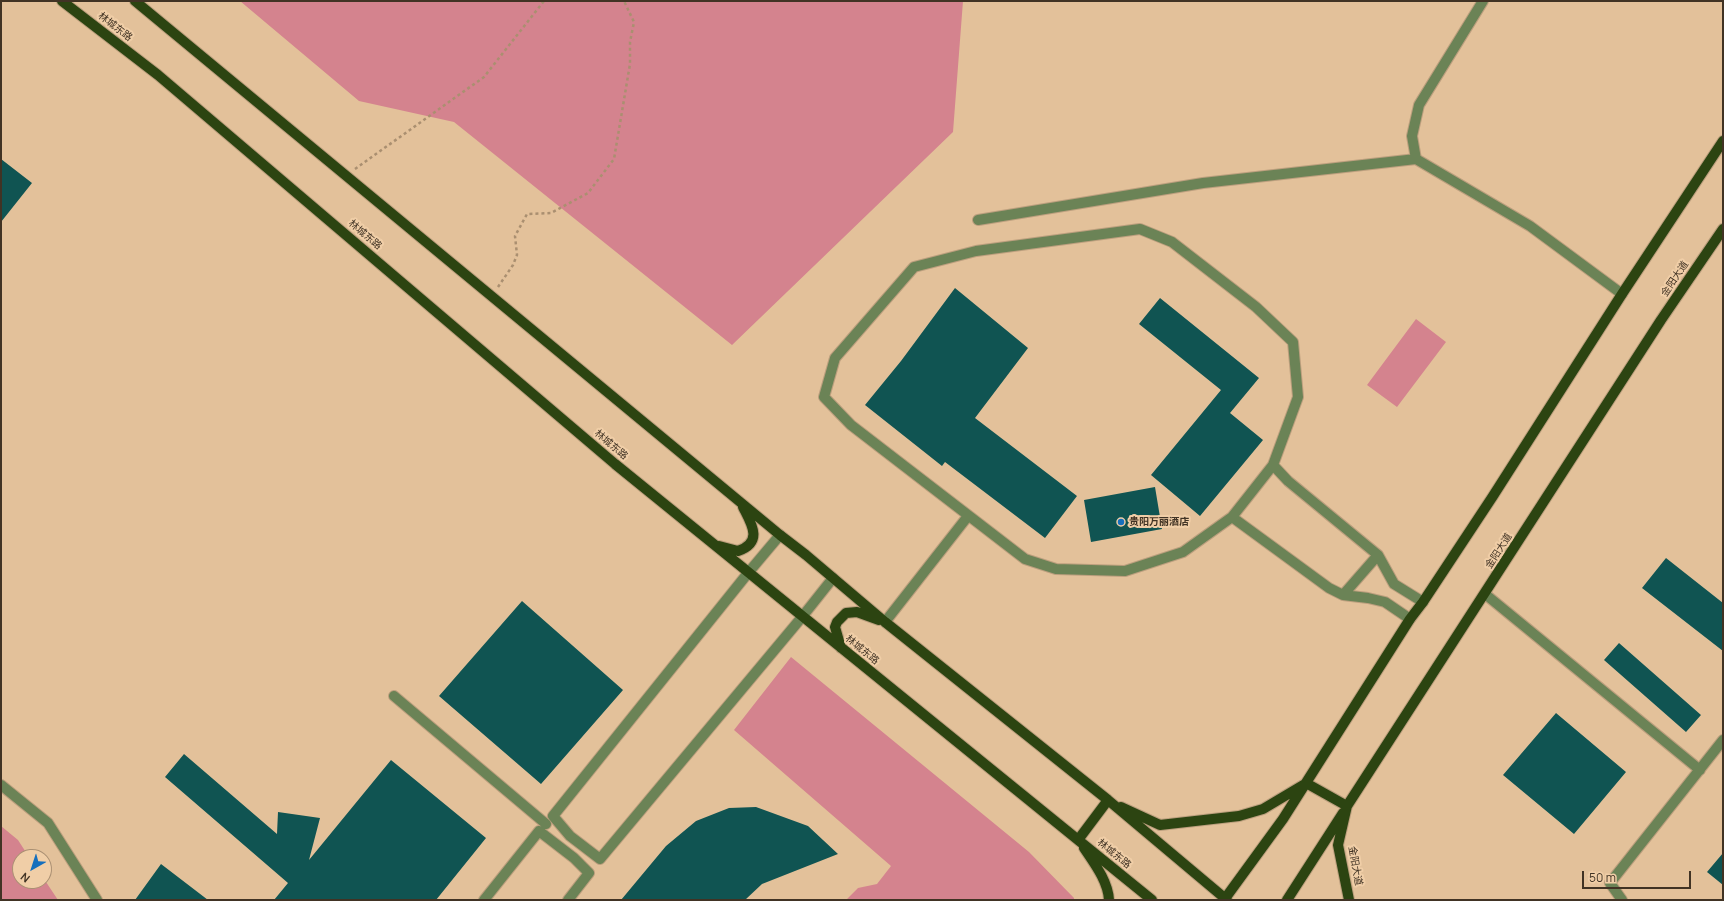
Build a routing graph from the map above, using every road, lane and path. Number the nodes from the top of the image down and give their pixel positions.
1 (62, 1) edge
2 (135, 1) edge
3 (544, 1) edge
4 (624, 1) edge
5 (1483, 1) edge
6 (1723, 141) edge
7 (1416, 159) junction
8 (346, 175) junction
9 (978, 220) dead end
10 (1723, 229) edge
11 (1622, 294) junction
12 (492, 296) junction
13 (1273, 465) junction
14 (739, 500) junction
15 (968, 516) junction
16 (1232, 517) junction
17 (780, 535) junction
18 (712, 543) junction
19 (1378, 554) junction
20 (748, 573) junction
21 (833, 578) junction
22 (1485, 594) junction
23 (1343, 595) junction
24 (1423, 602) junction
25 (802, 617) junction
26 (1410, 620) junction
27 (885, 622) junction
28 (841, 648) junction
29 (394, 696) dead end
30 (1723, 740) edge
31 (1700, 770) junction
32 (1306, 783) junction
33 (1, 785) edge
34 (1108, 800) junction
35 (1347, 806) junction
36 (553, 816) junction
37 (542, 827) junction
38 (1078, 840) junction
39 (600, 859) junction
40 (589, 873) junction
41 (97, 900) edge
42 (484, 900) edge
43 (568, 900) edge
44 (1110, 900) edge
45 (1152, 900) edge
46 (1226, 900) edge
47 (1287, 900) edge
48 (1349, 900) edge
49 (1622, 900) edge

1 - 18 main road, 林城东路
2 - 8 main road
3 - 8 path
4 - 12 path
5 - 7 street
6 - 11 main road
7 - 9 street
7 - 11 street
8 - 12 main road
10 - 22 main road, 金阳大道
11 - 24 main road
12 - 14 main road
13 - 15 street
13 - 16 street
13 - 19 street
14 - 17 main road
14 - 18 main road
15 - 16 street
15 - 27 street
16 - 23 street
17 - 20 street
17 - 21 main road
18 - 20 main road, 林城东路
19 - 23 street
19 - 24 street
20 - 25 main road, 林城东路
20 - 36 street
21 - 25 street
21 - 27 main road
22 - 31 street
22 - 35 main road, 金阳大道
23 - 26 street
24 - 26 main road
25 - 28 main road, 林城东路
25 - 39 street
26 - 32 main road
27 - 28 main road
27 - 34 main road
28 - 38 main road, 林城东路
29 - 37 street
30 - 31 street
31 - 49 street
32 - 34 main road
32 - 35 main road
32 - 46 main road
33 - 41 street
34 - 38 main road
34 - 46 main road
35 - 47 main road
35 - 48 main road, 金阳大道
36 - 37 street
36 - 39 street
37 - 40 street
37 - 42 street
38 - 44 main road
38 - 45 main road, 林城东路
39 - 40 street
40 - 43 street

